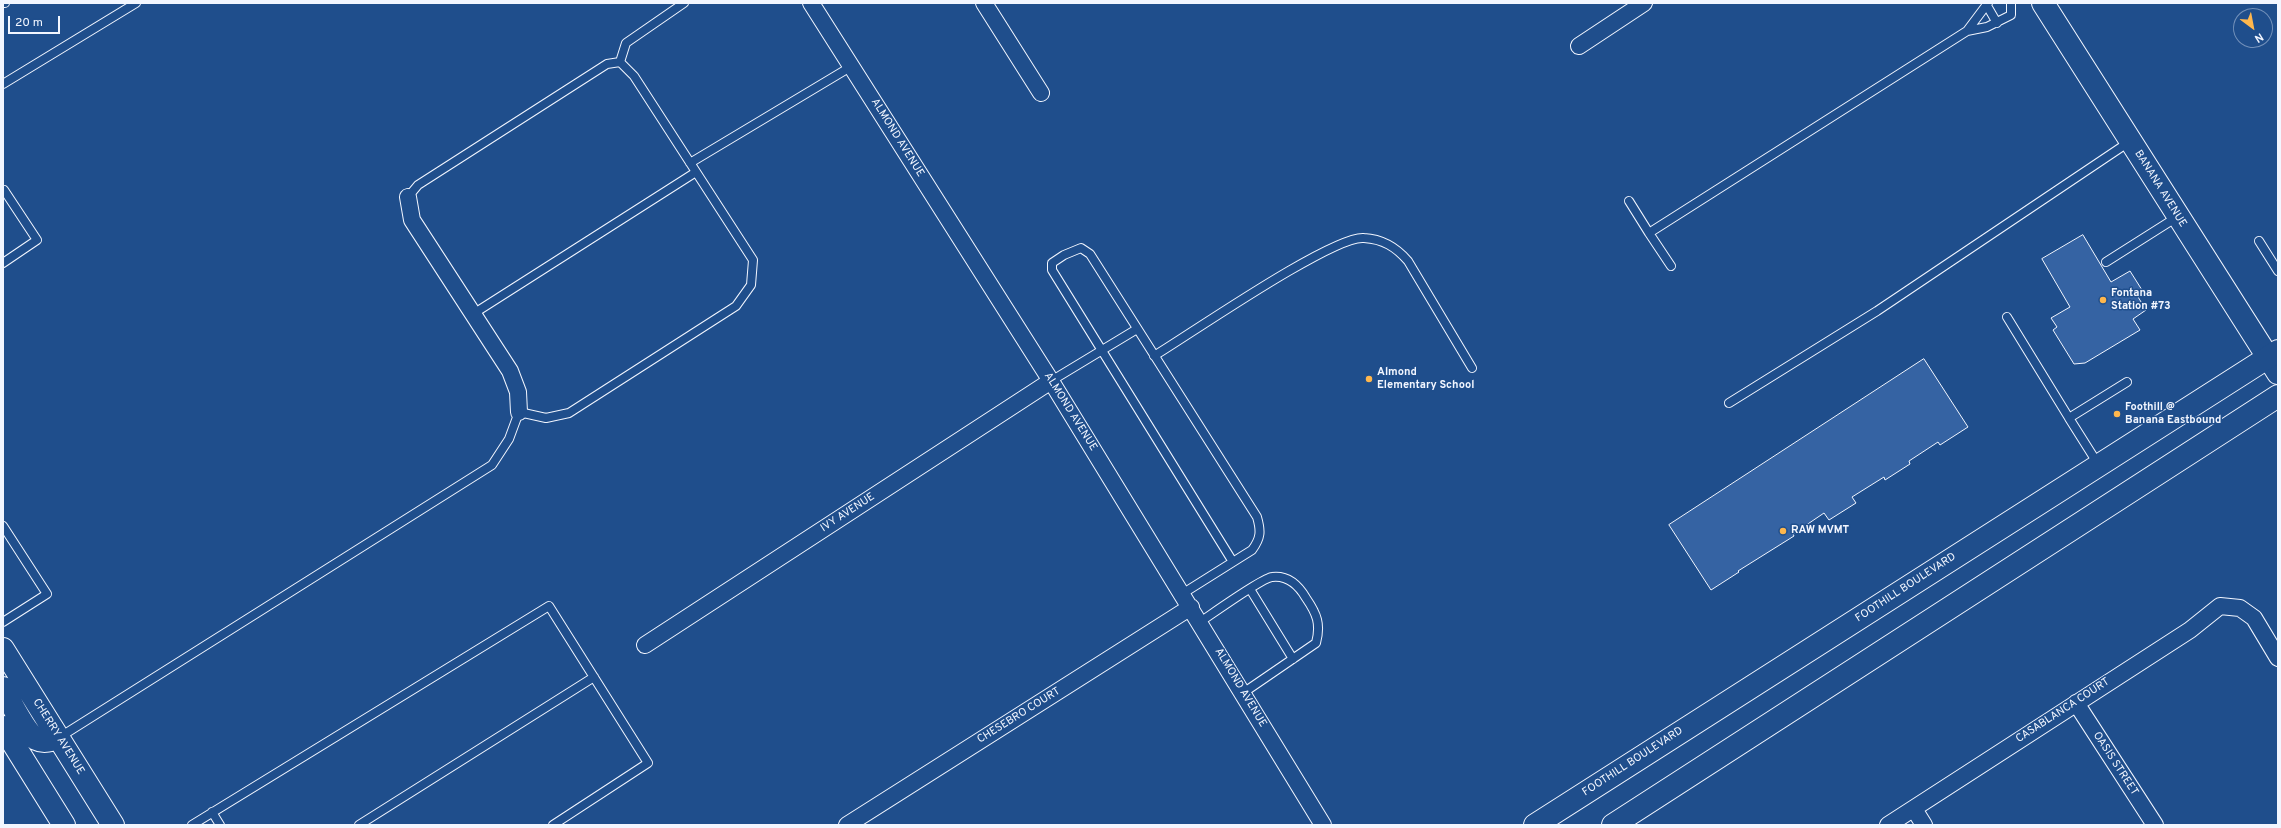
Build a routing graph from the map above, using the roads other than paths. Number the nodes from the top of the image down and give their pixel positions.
1 (136, 3) edge
2 (684, 3) edge
3 (811, 3) edge
4 (984, 3) edge
5 (1644, 3) edge
6 (2011, 3) edge
7 (2043, 3) edge
8 (1987, 4) edge
9 (1997, 23) junction
10 (1967, 30) junction
11 (1579, 46) dead end
12 (620, 62) junction
13 (852, 66) junction
14 (3, 84) edge
15 (1042, 93) dead end
16 (2130, 142) junction
17 (690, 163) junction
18 (696, 172) junction
19 (4, 190) dead end
20 (408, 197) joint
21 (1629, 201) dead end
22 (2178, 216) junction
23 (1649, 233) junction
24 (2259, 241) dead end
25 (2106, 262) dead end
26 (3, 263) edge
27 (1671, 266) dead end
28 (2278, 271) edge
29 (473, 314) junction
30 (2007, 317) dead end
31 (1137, 329) junction
32 (1102, 350) junction
33 (1154, 356) junction
34 (2274, 361) edge
35 (1472, 368) dead end
36 (1051, 381) junction
37 (2127, 382) dead end
38 (2278, 396) edge
39 (1729, 403) dead end
40 (519, 412) junction
41 (2069, 418) junction
42 (2099, 465) junction
43 (3, 526) edge
44 (1233, 562) junction
45 (1250, 589) junction
46 (1182, 594) junction
47 (1191, 607) junction
48 (3, 622) edge
49 (1200, 622) junction
50 (645, 645) dead end
51 (3, 649) edge
52 (2278, 658) edge
53 (1293, 659) junction
54 (594, 677) junction
55 (3, 688) edge
56 (1243, 693) junction
57 (2076, 703) junction
58 (3, 727) edge
59 (58, 738) junction
60 (1914, 809) junction
61 (212, 812) junction
62 (64, 825) edge
63 (113, 825) edge
64 (192, 825) edge
65 (220, 825) edge
66 (359, 825) edge
67 (553, 825) edge
68 (847, 825) edge
69 (1323, 825) edge
70 (1535, 825) edge
71 (1612, 825) edge
72 (1888, 825) edge
73 (1924, 825) edge
74 (2154, 825) edge

1 - 14 lane
2 - 12 lane
3 - 13 street, ALMOND AVENUE
4 - 15 street
5 - 11 street
6 - 9 lane
7 - 16 main road, BANANA AVENUE
8 - 9 lane
8 - 10 lane
9 - 10 lane
10 - 23 lane
12 - 17 lane
12 - 20 lane
13 - 17 lane
13 - 36 street, ALMOND AVENUE
16 - 22 main road, BANANA AVENUE
16 - 39 lane
17 - 18 lane
18 - 29 lane
18 - 40 lane
19 - 26 lane
20 - 29 street
21 - 23 lane
22 - 25 lane
22 - 34 main road, BANANA AVENUE
23 - 27 lane
24 - 28 lane
29 - 40 street
30 - 41 lane
31 - 32 lane
31 - 32 lane
31 - 33 lane
32 - 36 lane
32 - 44 lane
33 - 35 lane
33 - 44 lane
34 - 42 main road, FOOTHILL BOULEVARD
36 - 46 street, ALMOND AVENUE
36 - 50 street, IVY AVENUE
37 - 41 lane
38 - 71 main road
40 - 59 lane
41 - 42 lane
42 - 70 main road, FOOTHILL BOULEVARD
43 - 48 lane
44 - 46 lane
45 - 49 lane
45 - 53 lane
45 - 53 lane
46 - 47 street, ALMOND AVENUE
47 - 49 street, ALMOND AVENUE
47 - 68 street, CHESEBRO COURT
49 - 56 street, ALMOND AVENUE
51 - 59 main road, CHERRY AVENUE
52 - 57 street, CASABLANCA COURT
53 - 56 lane
54 - 61 lane
54 - 66 lane
54 - 67 lane
55 - 59 main road
56 - 69 street, ALMOND AVENUE
57 - 60 street, CASABLANCA COURT
57 - 74 street, OASIS STREET
58 - 62 main road
59 - 63 main road, CHERRY AVENUE
60 - 72 street, CASABLANCA COURT
60 - 73 street
61 - 64 lane
61 - 65 lane

